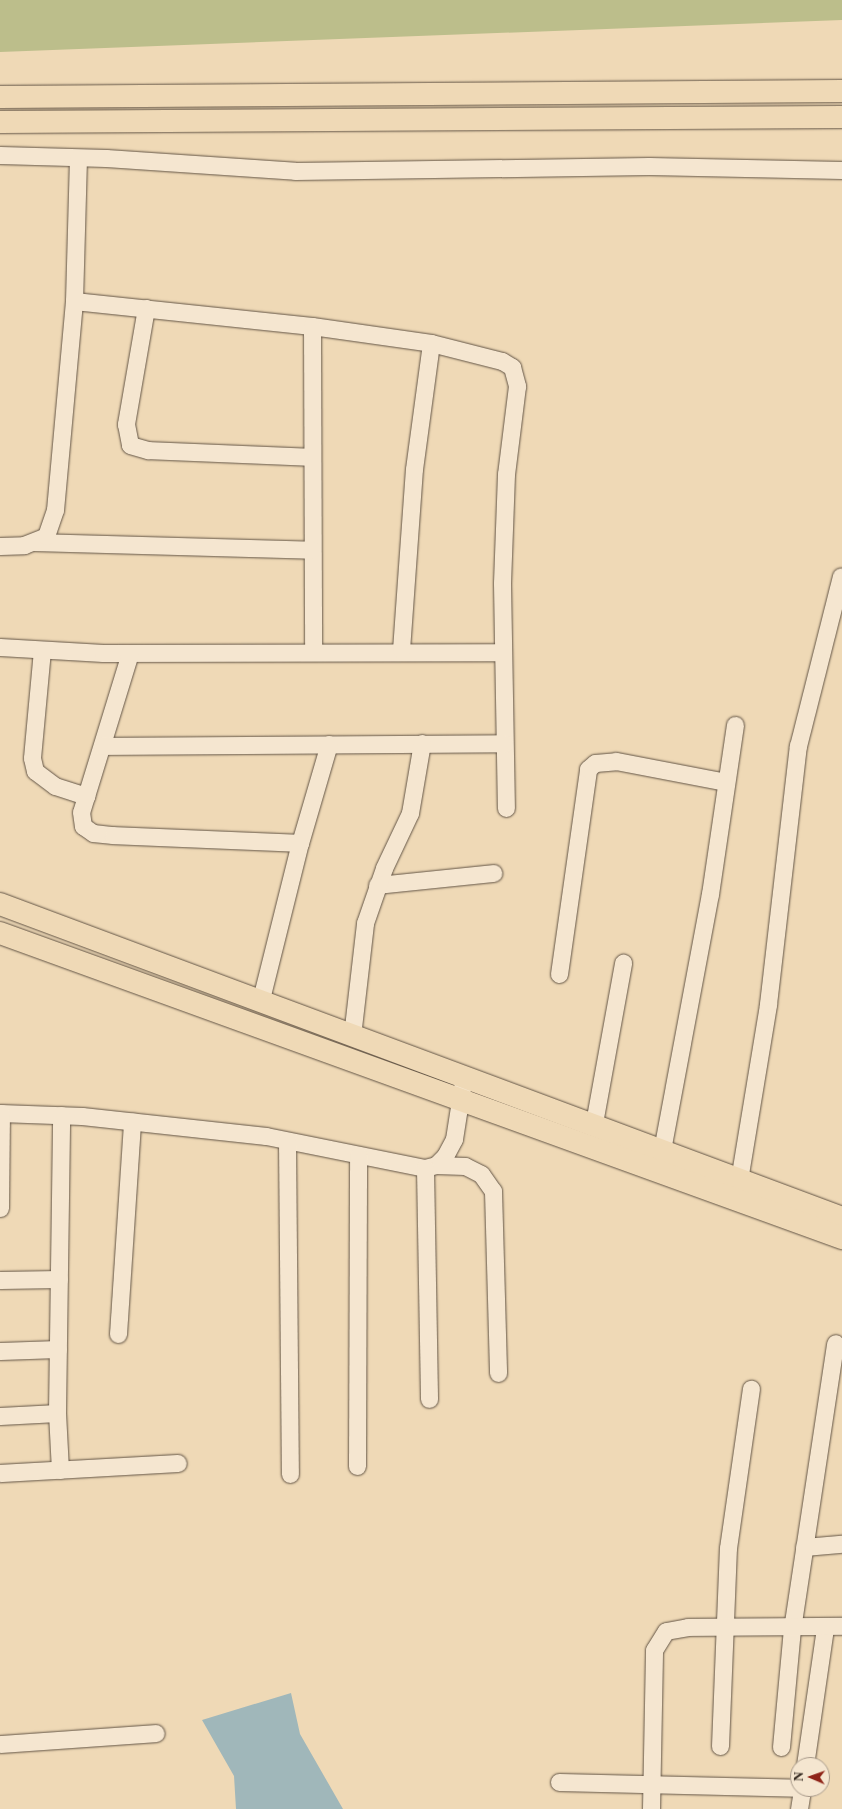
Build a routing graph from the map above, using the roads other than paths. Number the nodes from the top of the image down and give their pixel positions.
1 (842, 91) edge
2 (0, 97) edge
3 (842, 117) edge
4 (0, 122) edge
5 (0, 155) edge
6 (78, 159) junction
7 (842, 170) edge
8 (74, 301) junction
9 (146, 308) junction
10 (312, 326) junction
11 (431, 343) junction
12 (312, 457) junction
13 (34, 542) junction
14 (0, 546) edge
15 (312, 550) junction
16 (841, 576) dead end
17 (0, 647) edge
18 (42, 650) junction
19 (401, 650) junction
20 (313, 651) junction
21 (503, 652) junction
22 (130, 653) junction
23 (735, 725) dead end
24 (504, 743) junction
25 (329, 744) junction
26 (422, 744) junction
27 (102, 746) junction
28 (726, 782) junction
29 (86, 796) junction
30 (506, 808) dead end
31 (300, 843) junction
32 (493, 873) dead end
33 (377, 885) junction
34 (0, 904) edge
35 (0, 933) edge
36 (623, 963) dead end
37 (559, 974) dead end
38 (261, 1000) junction
39 (352, 1036) junction
40 (464, 1077) junction
41 (460, 1100) junction
42 (1, 1113) edge
43 (61, 1115) junction
44 (132, 1121) junction
45 (594, 1123) junction
46 (287, 1141) junction
47 (662, 1150) junction
48 (358, 1155) junction
49 (430, 1166) junction
50 (739, 1180) junction
51 (0, 1208) edge
52 (842, 1218) edge
53 (842, 1238) edge
54 (59, 1279) junction
55 (0, 1280) edge
56 (118, 1334) dead end
57 (835, 1343) dead end
58 (58, 1349) junction
59 (0, 1351) edge
60 (498, 1373) dead end
61 (750, 1389) dead end
62 (429, 1399) dead end
63 (57, 1413) junction
64 (0, 1416) edge
65 (178, 1463) dead end
66 (356, 1466) dead end
67 (60, 1470) junction
68 (0, 1474) edge
69 (290, 1474) dead end
70 (842, 1544) edge
71 (804, 1547) junction
72 (842, 1626) edge
73 (723, 1628) junction
74 (825, 1628) junction
75 (792, 1629) junction
76 (156, 1733) dead end
77 (0, 1744) edge
78 (720, 1746) dead end
79 (781, 1747) dead end
80 (806, 1757) edge
81 (559, 1782) dead end
82 (653, 1785) junction
83 (790, 1788) edge
84 (801, 1797) edge
85 (651, 1809) edge
86 (799, 1809) edge

1 - 2 main road
3 - 4 main road
5 - 6 street
6 - 7 street
6 - 8 street
8 - 9 street
8 - 13 street
9 - 10 street
9 - 12 street
10 - 11 street
10 - 12 street
11 - 19 street
11 - 21 street
12 - 15 street
13 - 14 street
13 - 15 street
15 - 20 street
16 - 50 street
17 - 18 street
18 - 22 street
18 - 29 street
19 - 20 street
19 - 21 street
20 - 22 street
21 - 24 street
22 - 27 street
23 - 28 street
24 - 26 street
24 - 30 street
25 - 26 street
25 - 27 street
25 - 31 street
26 - 33 street
27 - 29 street
28 - 37 street
28 - 47 street
29 - 31 street
31 - 38 street
32 - 33 street
33 - 39 street
34 - 38 main road
35 - 41 main road
36 - 45 street
38 - 39 main road
39 - 40 main road
40 - 41 street
40 - 45 main road
41 - 49 street
41 - 53 main road
42 - 43 street
42 - 51 street
43 - 44 street
43 - 54 street
44 - 46 street
44 - 56 street
45 - 47 main road
46 - 48 street
46 - 69 street
47 - 50 main road
48 - 49 street
48 - 66 street
49 - 60 street
49 - 62 street
50 - 52 main road
54 - 55 street
54 - 58 street
57 - 71 street
58 - 59 street
58 - 63 street
61 - 73 street
63 - 64 street
63 - 67 street
65 - 67 street
67 - 68 street
70 - 71 street
71 - 75 street
72 - 74 street
73 - 75 street
73 - 78 street
73 - 82 street
74 - 75 street
74 - 80 street
75 - 79 street
76 - 77 street
81 - 82 street
82 - 83 street
82 - 85 street
84 - 86 street

